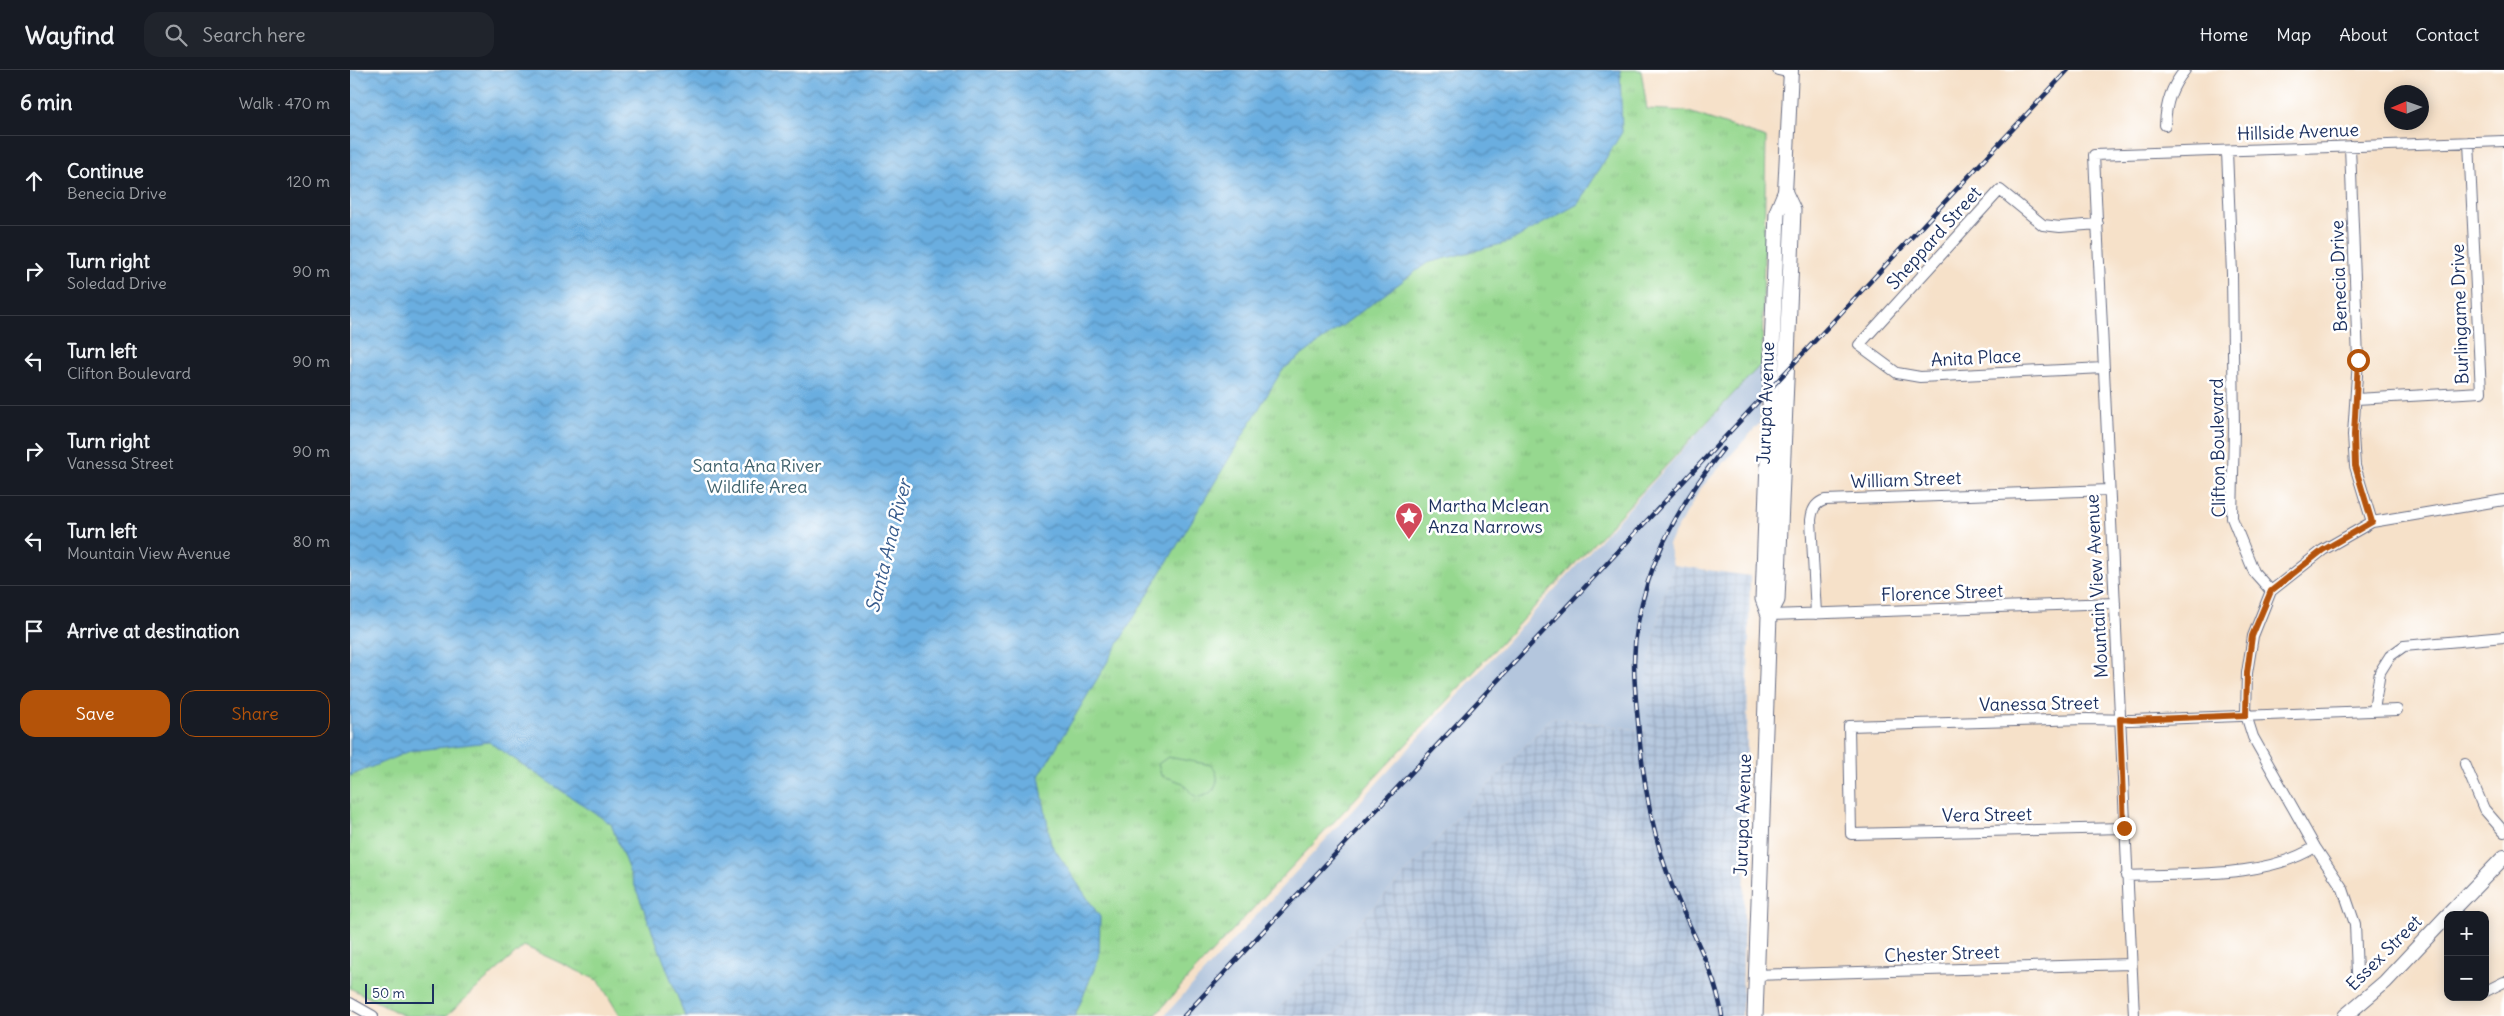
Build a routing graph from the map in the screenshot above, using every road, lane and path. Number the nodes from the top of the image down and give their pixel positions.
1 (2185, 70) edge
2 (1787, 71) edge
3 (2165, 124) dead end
4 (2504, 141) edge
5 (2469, 142) junction
6 (2350, 146) junction
7 (2227, 151) junction
8 (2094, 155) joint
9 (1785, 193) joint
10 (2098, 224) junction
11 (1859, 345) joint
12 (2104, 368) junction
13 (2356, 399) junction
14 (2108, 490) junction
15 (2504, 500) edge
16 (2372, 522) junction
17 (2271, 591) junction
18 (2115, 603) junction
19 (1816, 614) junction
20 (1770, 615) junction
21 (2504, 637) edge
22 (2374, 710) junction
23 (2397, 710) dead end
24 (2246, 715) junction
25 (2120, 719) junction
26 (2465, 764) dead end
27 (2124, 828) junction
28 (2504, 832) edge
29 (1851, 834) joint
30 (2315, 847) junction
31 (2504, 857) edge
32 (2126, 876) junction
33 (2452, 911) edge
34 (2444, 919) edge
35 (2130, 964) junction
36 (2357, 973) dead end
37 (1756, 975) junction
38 (2504, 982) edge
39 (2489, 990) edge
40 (350, 1003) edge
41 (373, 1016) edge
42 (1755, 1016) edge
43 (2134, 1016) edge
44 (2345, 1016) edge

1 - 3 street
2 - 9 street, Jurupa Avenue
4 - 5 street, Hillside Avenue
5 - 6 street, Hillside Avenue
5 - 13 street, Burlingame Drive
6 - 7 street, Hillside Avenue
6 - 13 street, Benecia Drive
7 - 8 street, Hillside Avenue
7 - 17 street, Clifton Boulevard
8 - 10 street, Mountain View Avenue
9 - 20 main road, Jurupa Avenue
10 - 11 street, Sheppard Street
10 - 12 street, Mountain View Avenue
11 - 12 street, Anita Place
12 - 14 street, Mountain View Avenue
13 - 16 street, Benecia Drive
14 - 18 street, Mountain View Avenue
14 - 19 street, William Street
15 - 16 street
16 - 17 street
17 - 24 street
18 - 19 street, Florence Street
18 - 25 street, Mountain View Avenue
19 - 20 street, Florence Street
20 - 37 main road, Jurupa Avenue
21 - 22 street
22 - 23 street, Vanessa Street
22 - 24 street, Vanessa Street
24 - 25 street, Vanessa Street
24 - 30 street
25 - 27 street, Mountain View Avenue
25 - 29 street, Vanessa Street
26 - 28 street
27 - 29 street, Vera Street
27 - 32 street, Mountain View Avenue
30 - 32 street
30 - 36 street
31 - 33 street, Essex Street
32 - 35 street, Mountain View Avenue
34 - 44 street, Essex Street
35 - 37 street, Chester Street
35 - 43 street, Mountain View Avenue
37 - 42 main road, Jurupa Avenue
38 - 39 street
40 - 41 street

